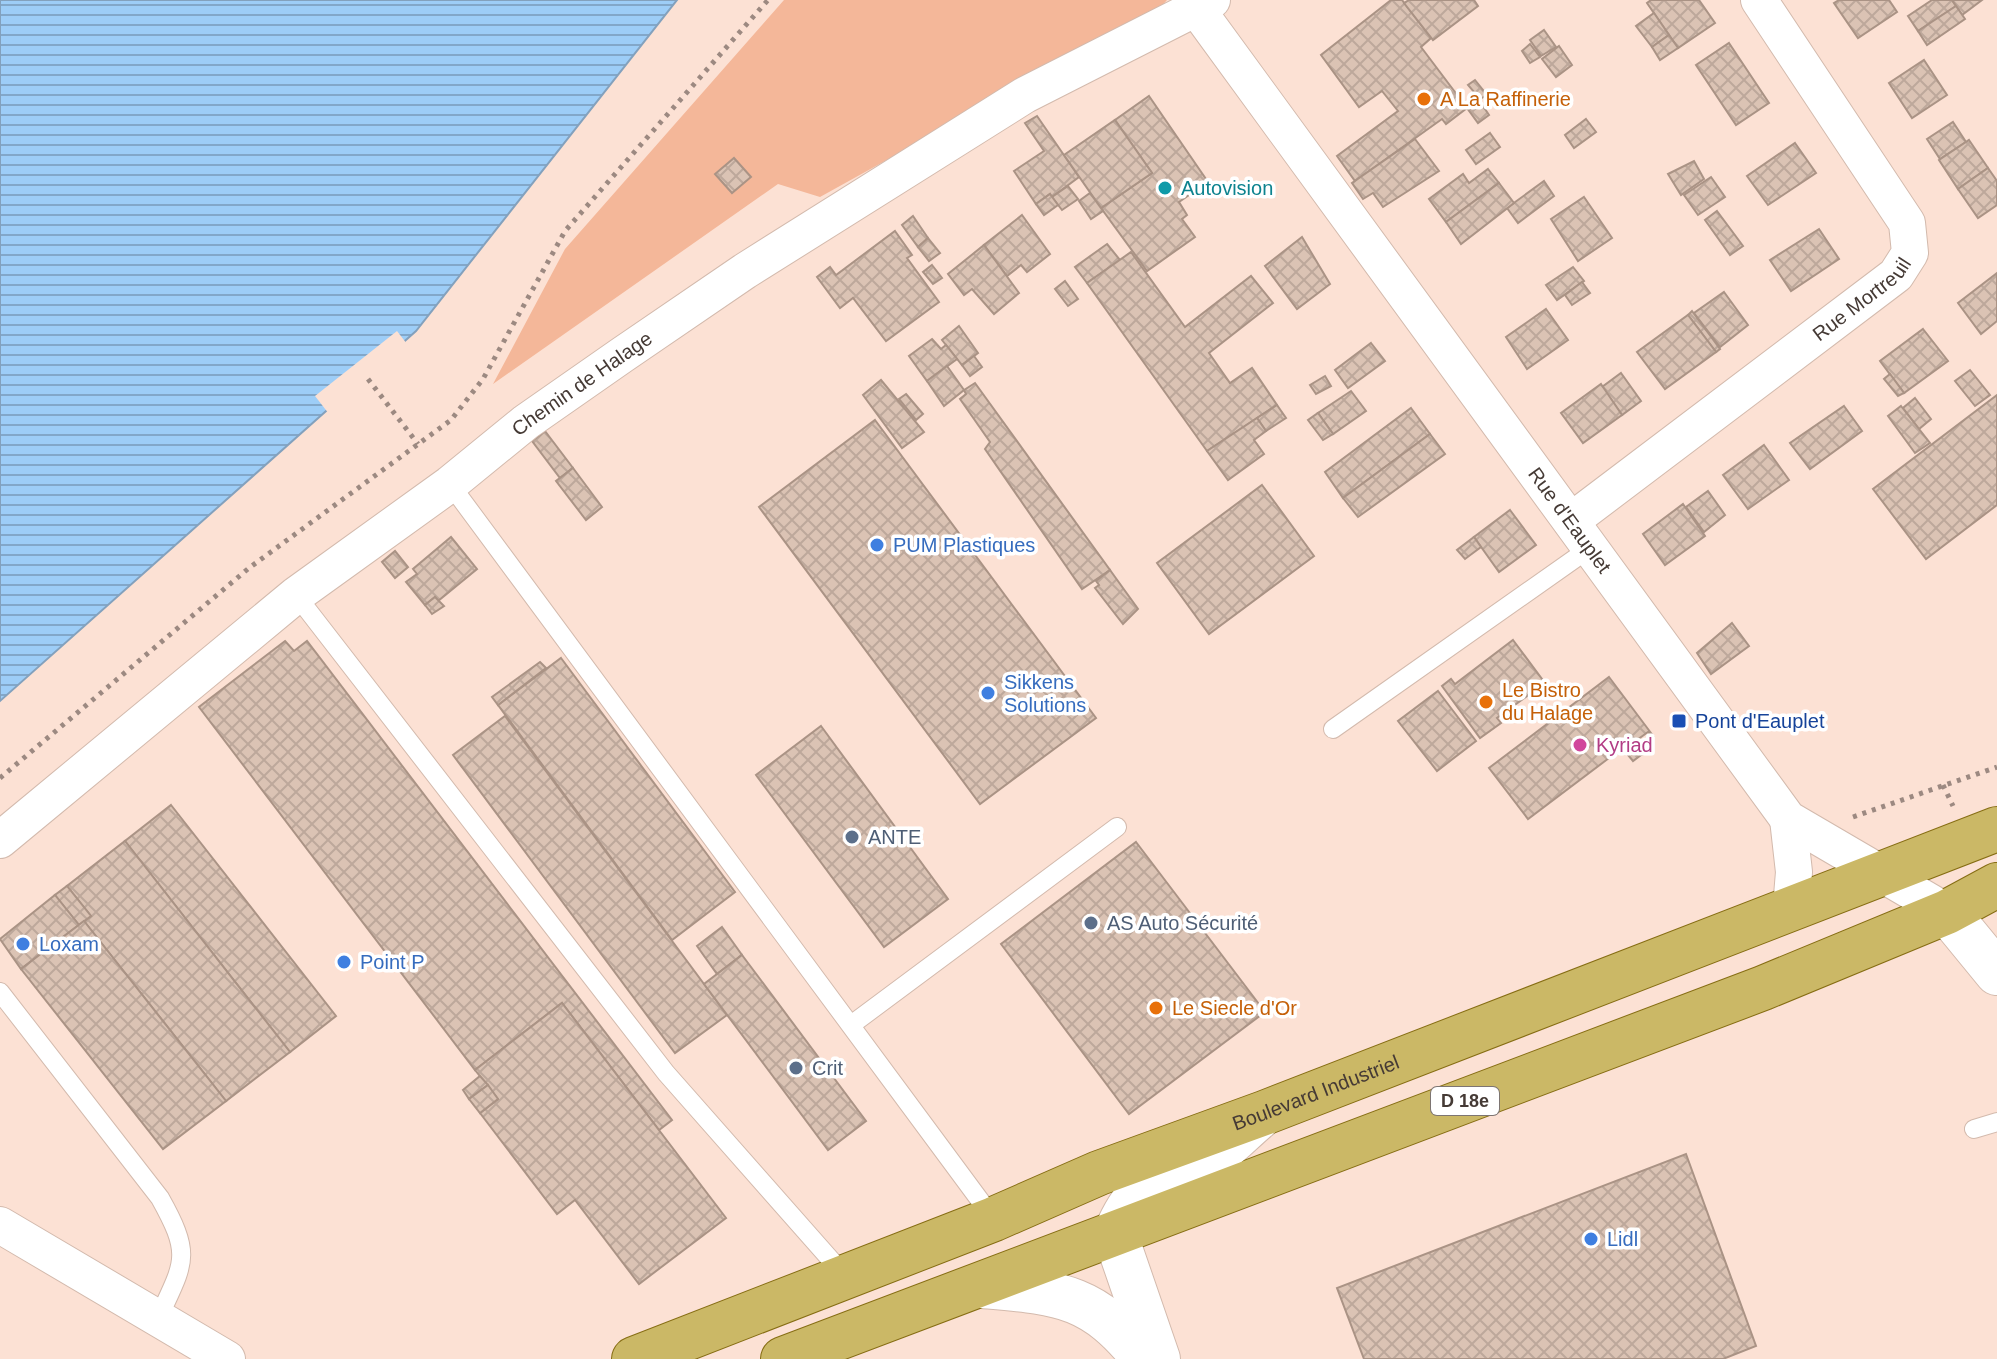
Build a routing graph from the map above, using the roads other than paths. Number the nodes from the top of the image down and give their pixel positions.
1 (1759, 0) edge
2 (1204, 4) edge
3 (450, 484) junction
4 (1580, 534) junction
5 (296, 595) junction
6 (1333, 729) dead end
7 (1788, 819) junction
8 (1117, 827) dead end
9 (1997, 829) edge
10 (0, 840) edge
11 (1884, 874) junction
12 (1997, 885) edge
13 (1791, 908) junction
14 (1947, 912) junction
15 (1997, 973) edge
16 (0, 992) edge
17 (851, 1025) junction
18 (1264, 1113) junction
19 (1997, 1122) edge
20 (1974, 1129) dead end
21 (994, 1219) junction
22 (0, 1225) edge
23 (1115, 1234) junction
24 (846, 1277) junction
25 (982, 1286) junction
26 (157, 1321) junction
27 (227, 1359) edge
28 (634, 1359) edge
29 (783, 1359) edge
30 (1144, 1359) edge
31 (1158, 1359) edge

1 - 4 street, Rue Mortreuil
2 - 3 street, Chemin de Halage
2 - 4 street, Rue d'Eauplet
3 - 5 street, Chemin de Halage
3 - 17 lane
4 - 6 lane
4 - 7 street, Rue d'Eauplet
5 - 10 street, Chemin de Halage
5 - 24 lane
7 - 11 street, Rue d'Eauplet
7 - 13 street
8 - 17 lane
9 - 11 main road, Boulevard Industriel
11 - 13 main road, Boulevard Industriel
11 - 14 street, Rue d'Eauplet
12 - 14 main road, D 18e
13 - 18 main road, Boulevard Industriel
14 - 15 street, Rue d'Eauplet
14 - 23 main road, D 18e
16 - 26 lane
17 - 21 lane
18 - 21 main road, Boulevard Industriel
18 - 23 street
19 - 20 lane
21 - 24 main road, Boulevard Industriel
22 - 26 street
23 - 25 main road, D 18e
23 - 31 street
24 - 28 main road, Boulevard Industriel
25 - 29 main road, D 18e
25 - 30 street
26 - 27 street

